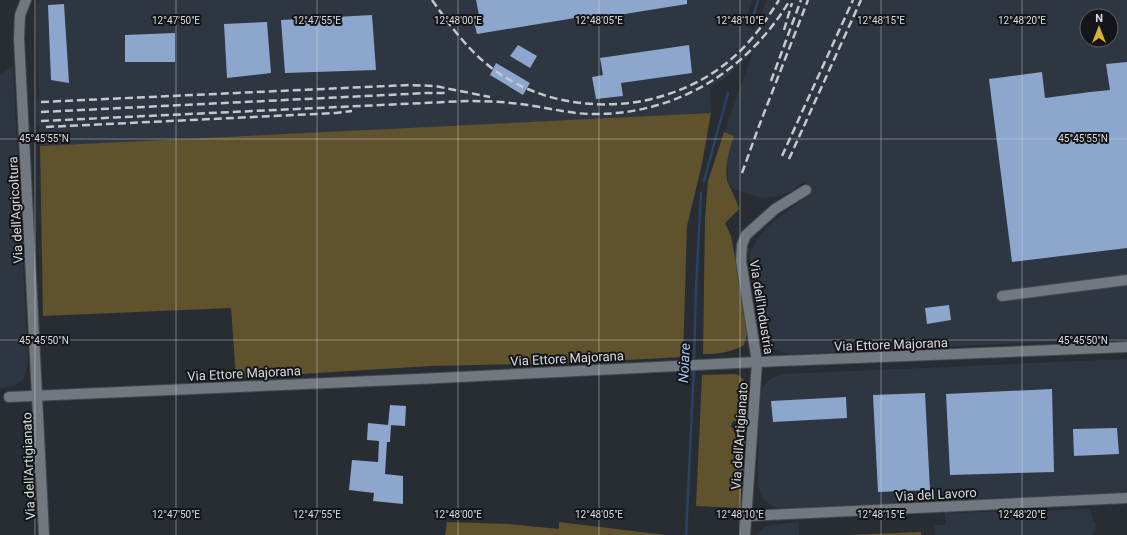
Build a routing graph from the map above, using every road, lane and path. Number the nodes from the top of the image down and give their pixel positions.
1 (26, 0) edge
2 (806, 190) dead end
3 (1127, 280) edge
4 (1002, 296) dead end
5 (1127, 348) edge
6 (757, 362) junction
7 (9, 396) dead end
8 (38, 396) junction
9 (1127, 498) edge
10 (747, 516) junction
11 (44, 535) edge
12 (745, 535) edge

1 - 8 street, Via dell'Agricoltura
2 - 6 street, Via dell'Industria
3 - 4 street
5 - 6 street, Via Ettore Majorana
6 - 8 street, Via Ettore Majorana
6 - 10 street, Via dell'Artigianato
7 - 8 street, Via Ettore Majorana
8 - 11 street, Via dell'Artigianato
9 - 10 street, Via del Lavoro
10 - 12 street, Via dell'Artigianato

